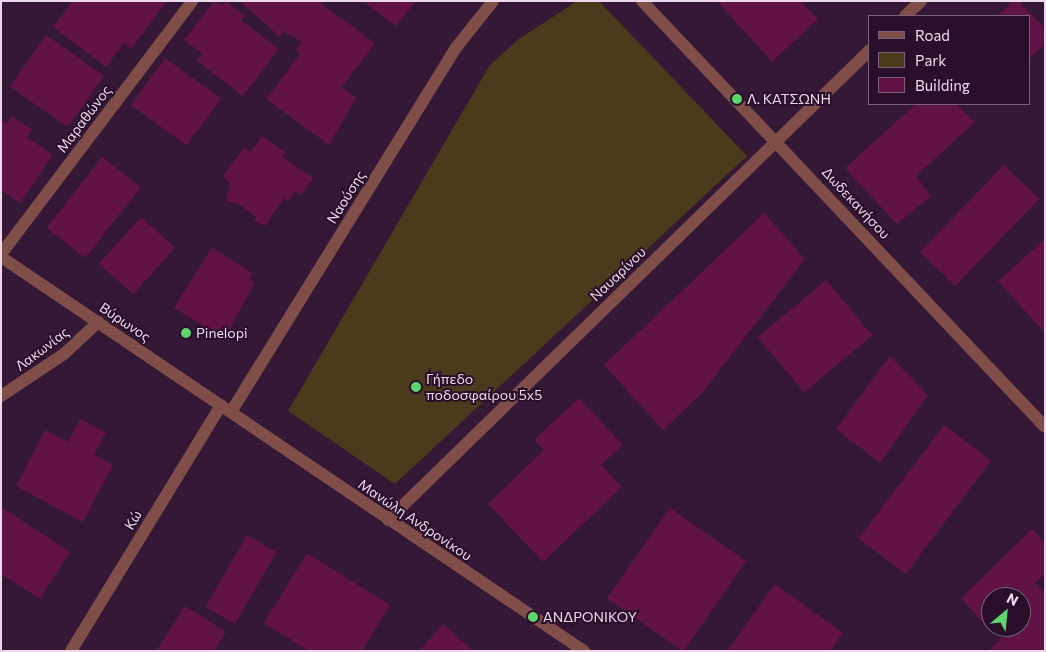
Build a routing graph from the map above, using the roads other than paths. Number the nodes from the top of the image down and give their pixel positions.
1 (192, 1) edge
2 (493, 1) edge
3 (642, 1) edge
4 (921, 1) edge
5 (906, 15) edge
6 (868, 52) edge
7 (777, 140) junction
8 (1, 256) edge
9 (98, 322) junction
10 (1, 396) edge
11 (226, 409) junction
12 (1045, 427) edge
13 (388, 520) junction
14 (70, 651) edge
15 (584, 651) edge

1 - 8 street, Μαραθώνος
2 - 11 street, Ναούσης
3 - 7 street, Δωδεκανήσου
4 - 5 street
6 - 7 street, Ναυαρίνου
7 - 12 street, Δωδεκανήσου
7 - 13 street, Ναυαρίνου
8 - 9 street, Βύρωνος
9 - 10 street, Λακωνίας
9 - 11 street, Βύρωνος
11 - 13 street, Μανώλη Ανδρονίκου
11 - 14 street, Κώ
13 - 15 street, Μανώλη Ανδρονίκου

